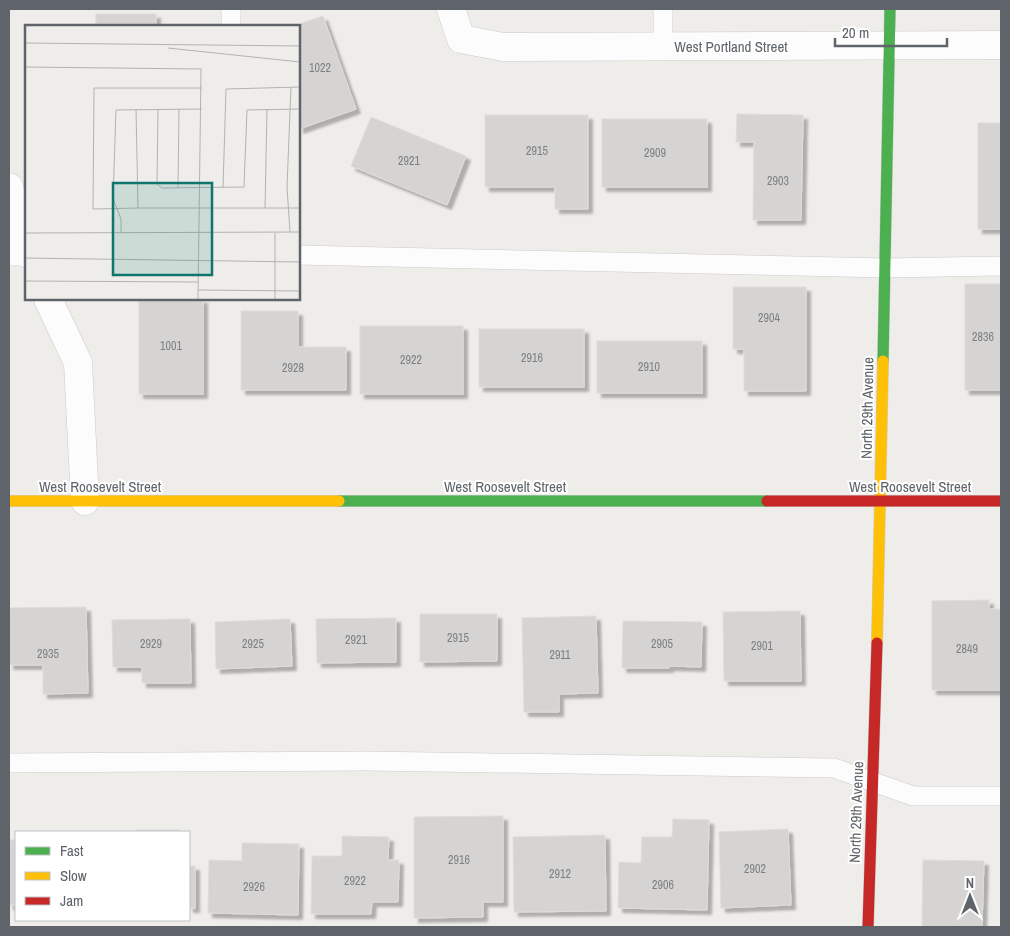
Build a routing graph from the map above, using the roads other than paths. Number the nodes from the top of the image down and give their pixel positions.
1 (230, 9) edge
2 (451, 9) edge
3 (663, 9) edge
4 (890, 9) edge
5 (231, 25) edge
6 (889, 45) junction
7 (1001, 45) edge
8 (663, 46) junction
9 (9, 187) edge
10 (25, 250) edge
11 (25, 254) edge
12 (300, 255) edge
13 (9, 256) edge
14 (1001, 266) edge
15 (885, 268) junction
16 (48, 300) edge
17 (9, 501) edge
18 (85, 501) junction
19 (1001, 501) edge
20 (880, 502) junction
21 (9, 762) edge
22 (871, 782) junction
23 (1001, 796) edge
24 (868, 927) edge

1 - 5 lane
2 - 8 street, West Portland Street
3 - 8 lane
4 - 6 street, North 29th Avenue
6 - 7 street, West Portland Street
6 - 8 street, West Portland Street
6 - 15 street, North 29th Avenue
9 - 10 street
11 - 13 lane
12 - 15 lane
14 - 15 lane
15 - 20 street, North 29th Avenue
16 - 18 street
17 - 18 street, West Roosevelt Street
18 - 20 street, West Roosevelt Street
19 - 20 street, West Roosevelt Street
20 - 22 street, North 29th Avenue
21 - 22 lane
22 - 23 lane
22 - 24 street, North 29th Avenue

